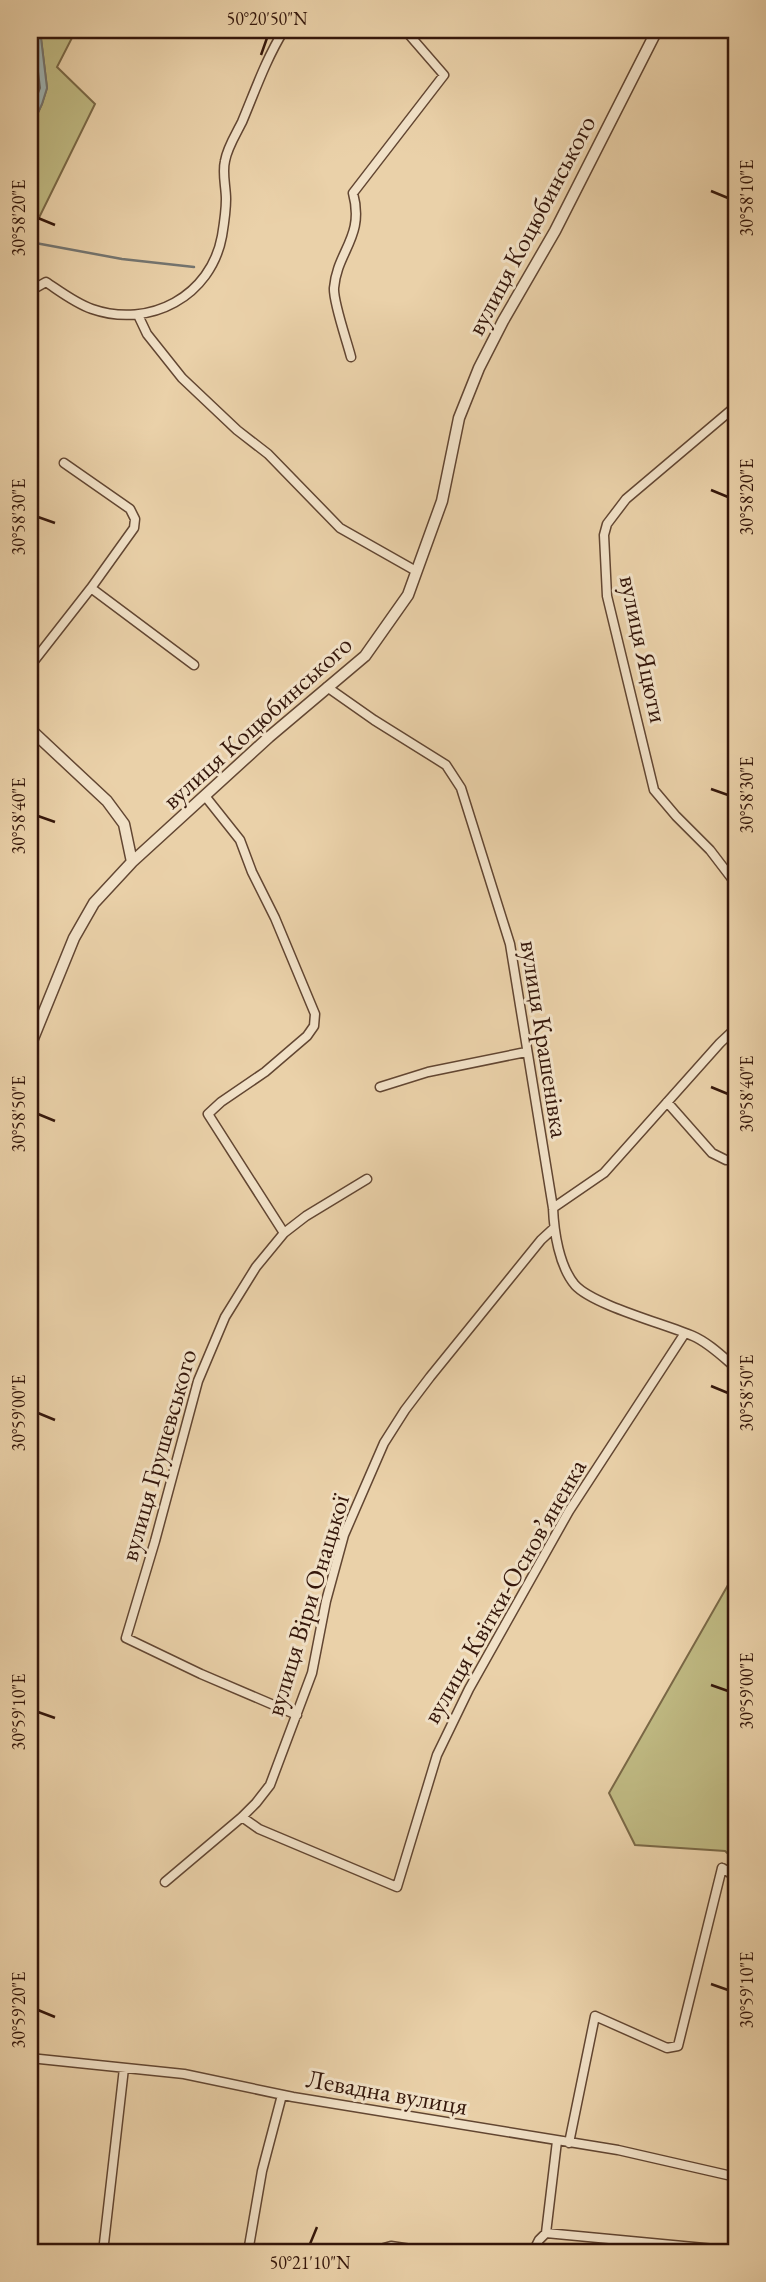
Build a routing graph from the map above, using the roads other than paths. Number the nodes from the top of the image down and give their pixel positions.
1 (284, 30) edge
2 (405, 30) edge
3 (657, 30) edge
4 (30, 291) edge
5 (138, 315) junction
6 (351, 357) dead end
7 (736, 406) edge
8 (64, 463) dead end
9 (416, 571) junction
10 (91, 588) junction
11 (194, 665) dead end
12 (30, 666) edge
13 (327, 687) junction
14 (30, 729) edge
15 (205, 796) junction
16 (132, 862) junction
17 (736, 884) edge
18 (736, 1028) edge
19 (30, 1046) edge
20 (526, 1052) junction
21 (380, 1087) dead end
22 (667, 1102) junction
23 (736, 1160) edge
24 (367, 1179) dead end
25 (553, 1208) junction
26 (554, 1228) junction
27 (284, 1233) junction
28 (685, 1333) junction
29 (736, 1368) edge
30 (297, 1715) junction
31 (242, 1816) junction
32 (729, 1873) edge
33 (165, 1882) dead end
34 (30, 2058) edge
35 (124, 2068) junction
36 (282, 2095) junction
37 (557, 2141) junction
38 (569, 2143) junction
39 (736, 2177) edge
40 (546, 2233) junction
41 (248, 2250) edge
42 (736, 2251) edge
43 (103, 2252) edge
44 (274, 2252) edge
45 (375, 2252) edge
46 (431, 2252) edge
47 (533, 2252) edge

1 - 5 street
2 - 6 street
3 - 9 street, вулиця Коцюбинського
4 - 5 street
5 - 9 street
7 - 17 street, вулиця Яцюти
8 - 10 street
9 - 13 street, вулиця Коцюбинського
10 - 11 street
10 - 12 street
13 - 15 street, вулиця Коцюбинського
13 - 20 street, вулиця Крашенівка
14 - 16 street
15 - 16 street, вулиця Коцюбинського
15 - 27 street
16 - 19 street, вулиця Коцюбинського
18 - 22 street
20 - 21 street
20 - 25 street, вулиця Крашенівка
22 - 23 street
22 - 25 street
24 - 27 street
25 - 26 street, вулиця Крашенівка
26 - 28 street, вулиця Крашенівка
26 - 30 street, вулиця Віри Онацької
27 - 30 street, вулиця Грушевського
28 - 29 street, вулиця Крашенівка
28 - 31 street, вулиця Квітки-Основʼяненка
30 - 31 street, вулиця Віри Онацької
31 - 33 street, вулиця Віри Онацької
32 - 38 street
34 - 35 street, Левадна вулиця
35 - 36 street, Левадна вулиця
35 - 43 street
36 - 37 street, Левадна вулиця
36 - 41 street
37 - 38 street, Левадна вулиця
37 - 40 street
38 - 39 street, Левадна вулиця
40 - 42 street
40 - 47 street
41 - 44 street
45 - 46 street

